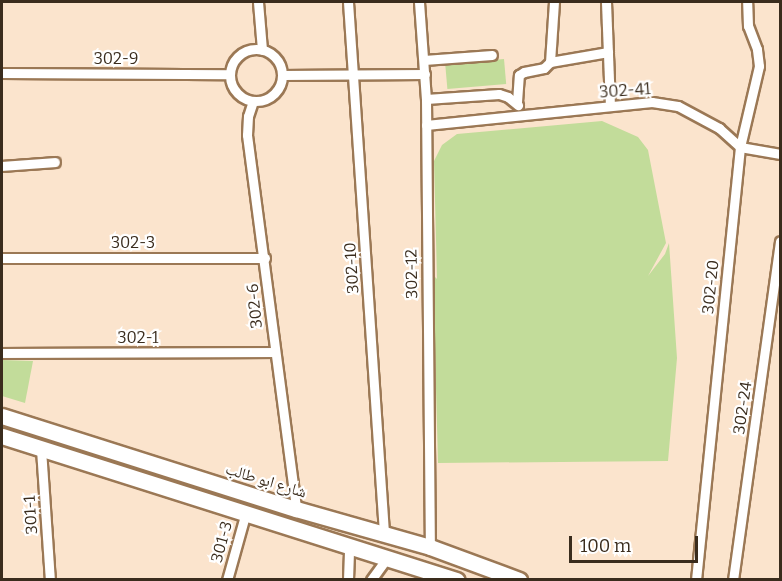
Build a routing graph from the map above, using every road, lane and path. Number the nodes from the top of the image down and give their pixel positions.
1 (258, 2) edge
2 (348, 2) edge
3 (419, 2) edge
4 (554, 2) edge
5 (606, 2) edge
6 (747, 2) edge
7 (262, 50) junction
8 (608, 52) junction
9 (492, 55) dead end
10 (424, 60) junction
11 (550, 62) junction
12 (2, 73) edge
13 (230, 74) junction
14 (425, 74) junction
15 (282, 75) junction
16 (354, 75) junction
17 (426, 99) junction
18 (253, 101) junction
19 (517, 102) junction
20 (610, 106) junction
21 (519, 115) junction
22 (426, 125) junction
23 (740, 147) junction
24 (780, 154) edge
25 (55, 162) dead end
26 (2, 166) edge
27 (780, 241) edge
28 (2, 258) edge
29 (265, 258) junction
30 (275, 352) junction
31 (2, 353) edge
32 (2, 417) edge
33 (2, 436) edge
34 (41, 449) junction
35 (296, 509) junction
36 (246, 512) junction
37 (292, 527) junction
38 (384, 533) junction
39 (327, 538) junction
40 (350, 545) junction
41 (430, 547) junction
42 (387, 558) junction
43 (496, 575) edge
44 (50, 579) edge
45 (227, 579) edge
46 (348, 579) edge
47 (371, 579) edge
48 (456, 579) edge
49 (519, 579) edge
50 (696, 579) edge
51 (733, 579) edge

1 - 7 street
2 - 16 street, 302-10
3 - 10 street, 302-12
4 - 11 street
5 - 8 street
6 - 23 street, 302-20
7 - 13 street
7 - 15 street
8 - 11 street
8 - 20 street
9 - 10 street
10 - 14 street, 302-12
11 - 19 street
12 - 13 street, 302-9
13 - 18 street
14 - 16 street
14 - 17 street, 302-12
15 - 16 street
15 - 18 street
16 - 38 street, 302-10
17 - 19 street
17 - 22 street, 302-12
18 - 29 street, 302-6
19 - 21 street
20 - 21 street, 302-41
20 - 23 street, 302-41
21 - 22 street, 302-41
22 - 41 street, 302-12
23 - 24 street
23 - 50 street, 302-20
25 - 26 street
27 - 51 street, 302-24
28 - 29 street, 302-3
29 - 30 street, 302-6
30 - 31 street, 302-1
30 - 35 street, 302-6
32 - 35 main road, شارع ابو طالب
33 - 34 main road
34 - 36 main road
34 - 44 street, 301-1
35 - 37 main road
35 - 38 main road, شارع ابو طالب
36 - 37 main road
36 - 45 street, 301-3
37 - 39 main road
38 - 41 main road, شارع ابو طالب
39 - 40 main road
39 - 41 main road
40 - 42 main road
40 - 46 street
41 - 43 main road, شارع ابو طالب
42 - 47 street
42 - 48 main road
43 - 49 main road, شارع ابو طالب

